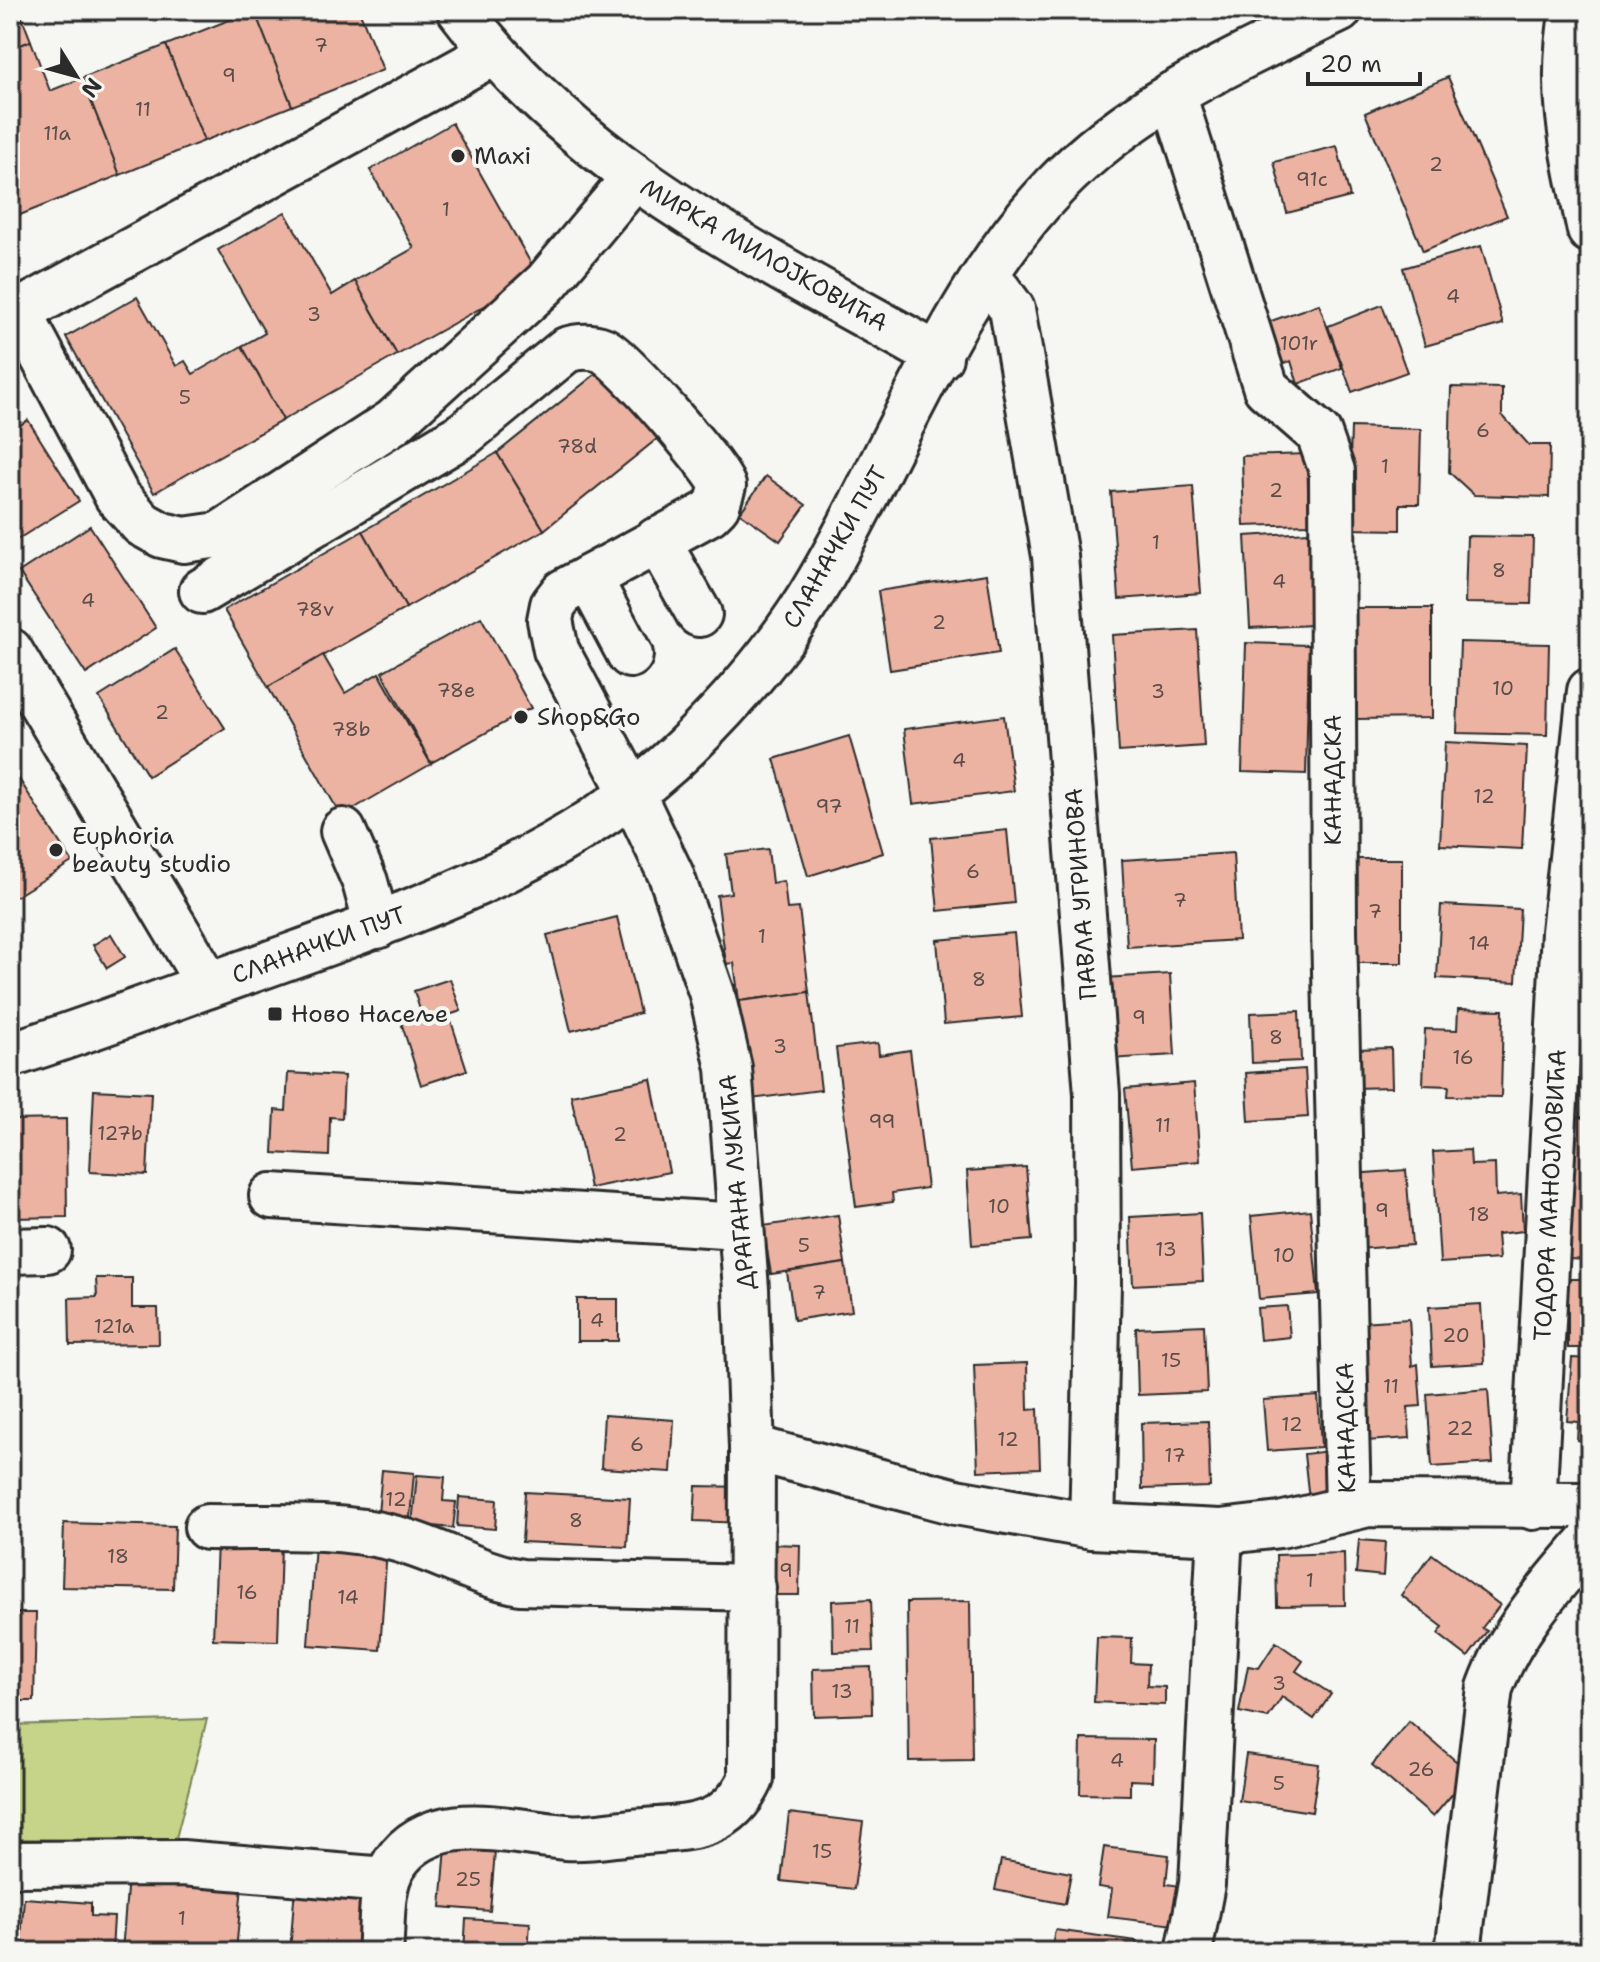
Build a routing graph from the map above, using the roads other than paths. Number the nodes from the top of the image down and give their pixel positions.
1 (460, 10) edge
2 (1339, 10) edge
3 (1573, 10) edge
4 (493, 53) junction
5 (1173, 94) junction
6 (633, 179) junction
7 (1590, 230) edge
8 (983, 279) junction
9 (15, 303) edge
10 (940, 357) junction
11 (657, 540) junction
12 (589, 578) junction
13 (202, 591) dead end
14 (699, 614) dead end
15 (10, 651) edge
16 (630, 655) dead end
17 (1590, 691) edge
18 (632, 793) junction
19 (343, 831) dead end
20 (377, 926) junction
21 (209, 985) junction
22 (10, 1055) edge
23 (272, 1196) dead end
24 (739, 1226) junction
25 (752, 1448) junction
26 (1590, 1505) edge
27 (1348, 1507) junction
28 (1533, 1507) junction
29 (1092, 1526) junction
30 (207, 1527) dead end
31 (1220, 1532) junction
32 (1590, 1541) edge
33 (753, 1588) junction
34 (10, 1864) edge
35 (386, 1880) junction
36 (380, 1952) edge
37 (1189, 1952) edge
38 (1458, 1952) edge

1 - 4 street, МИРКА МИЛОЈКОВИЋА
2 - 5 street, СЛАНАЧКИ ПУТ
3 - 7 street
4 - 6 street, МИРКА МИЛОЈКОВИЋА
4 - 9 street
5 - 8 street, СЛАНАЧКИ ПУТ
5 - 27 street, КАНАДСКА
6 - 9 street
6 - 10 street, МИРКА МИЛОЈКОВИЋА
8 - 10 street, СЛАНАЧКИ ПУТ
8 - 29 street, ПАВЛА УГРИНОВА
10 - 18 street, СЛАНАЧКИ ПУТ
11 - 12 street, ДРАГАНА ЛУКИЋА
11 - 13 street, ДРАГАНА ЛУКИЋА
11 - 14 street
12 - 16 street
12 - 18 street, ДРАГАНА ЛУКИЋА
15 - 21 street
17 - 28 street, ТОДОРА МАНОЈЛОВИЋА
18 - 20 street, СЛАНАЧКИ ПУТ
18 - 24 street, ДРАГАНА ЛУКИЋА
19 - 20 street
20 - 21 street, СЛАНАЧКИ ПУТ
21 - 22 street, СЛАНАЧКИ ПУТ
23 - 24 street
24 - 25 street, ДРАГАНА ЛУКИЋА
25 - 29 street
25 - 33 street, ДРАГАНА ЛУКИЋА
26 - 28 street
27 - 28 street
27 - 31 street
29 - 31 street
30 - 33 street
31 - 37 street
32 - 38 street
33 - 35 street, ДРАГАНА ЛУКИЋА
34 - 35 street
35 - 36 street

